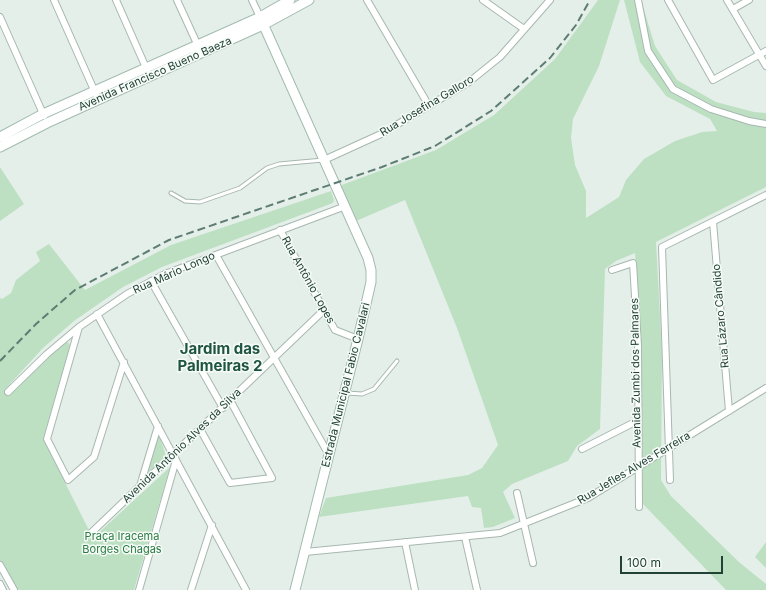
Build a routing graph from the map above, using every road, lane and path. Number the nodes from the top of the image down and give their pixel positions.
1 (54, 0) edge
2 (116, 0) edge
3 (177, 0) edge
4 (252, 0) edge
5 (290, 0) edge
6 (309, 0) edge
7 (367, 0) edge
8 (483, 0) edge
9 (550, 0) edge
10 (638, 0) edge
11 (668, 0) edge
12 (727, 0) edge
13 (749, 0) edge
14 (733, 9) junction
15 (0, 17) edge
16 (261, 21) junction
17 (524, 29) junction
18 (197, 44) junction
19 (766, 51) edge
20 (201, 53) junction
21 (759, 55) junction
22 (766, 66) edge
23 (146, 67) junction
24 (150, 76) junction
25 (96, 95) junction
26 (429, 106) junction
27 (45, 118) junction
28 (766, 124) edge
29 (0, 137) edge
30 (1, 145) edge
31 (324, 160) junction
32 (171, 193) dead end
33 (766, 195) edge
34 (343, 207) junction
35 (713, 222) junction
36 (280, 230) junction
37 (216, 255) junction
38 (612, 270) dead end
39 (151, 281) junction
40 (324, 310) junction
41 (97, 314) junction
42 (79, 327) junction
43 (358, 339) junction
44 (274, 359) junction
45 (397, 361) dead end
46 (124, 362) junction
47 (766, 388) edge
48 (8, 392) dead end
49 (345, 393) junction
50 (230, 400) junction
51 (223, 408) junction
52 (729, 411) junction
53 (637, 421) junction
54 (158, 426) junction
55 (200, 429) junction
56 (670, 447) junction
57 (582, 449) dead end
58 (330, 456) junction
59 (175, 457) junction
60 (638, 467) junction
61 (670, 480) dead end
62 (139, 487) junction
63 (517, 493) dead end
64 (639, 507) dead end
65 (524, 524) junction
66 (212, 526) junction
67 (91, 533) dead end
68 (465, 537) junction
69 (406, 542) junction
70 (305, 552) junction
71 (532, 564) dead end
72 (0, 565) edge
73 (0, 584) edge
74 (245, 589) edge
75 (3, 590) edge
76 (14, 590) edge
77 (139, 590) edge
78 (191, 590) edge
79 (295, 590) edge
80 (415, 590) edge
81 (477, 590) edge

1 - 25 street
2 - 23 street
3 - 18 street
4 - 16 street
5 - 16 street, Avenida Francisco Bueno Baeza
6 - 16 street, Avenida Francisco Bueno Baeza
7 - 26 street
8 - 17 street
9 - 17 street, Rua Josefina Galloro
10 - 28 street
11 - 21 street
12 - 14 street
13 - 14 street
14 - 21 street
15 - 27 street
16 - 18 street, Avenida Francisco Bueno Baeza
16 - 20 street, Avenida Francisco Bueno Baeza
16 - 31 street, Estrada Municipal Fabio Cavalari
17 - 26 street, Rua Josefina Galloro
18 - 20 street
18 - 23 street, Avenida Francisco Bueno Baeza
19 - 21 street
20 - 24 street, Avenida Francisco Bueno Baeza
21 - 22 street
23 - 24 street
23 - 25 street, Avenida Francisco Bueno Baeza
24 - 25 street, Avenida Francisco Bueno Baeza
25 - 27 street, Avenida Francisco Bueno Baeza
26 - 31 street, Rua Josefina Galloro
27 - 29 street, Avenida Francisco Bueno Baeza
27 - 30 street, Avenida Francisco Bueno Baeza
31 - 32 lane
31 - 34 street, Estrada Municipal Fabio Cavalari
33 - 35 street
34 - 36 street, Rua Mário Longo
34 - 43 street, Estrada Municipal Fabio Cavalari
35 - 52 street, Rua Lázaro Cândido
35 - 56 street
36 - 37 street, Rua Mário Longo
36 - 40 street, Rua Antônio Lopes
37 - 39 street, Rua Mário Longo
37 - 44 street
38 - 53 street, Avenida Zumbi dos Palmares
39 - 41 street, Rua Mário Longo
39 - 51 street
40 - 43 street, Rua Antônio Lopes
40 - 44 street, Avenida Antônio Alves da Silva
41 - 42 street, Rua Mário Longo
41 - 46 street
42 - 46 street
42 - 48 street, Rua Mário Longo
43 - 49 street, Estrada Municipal Fabio Cavalari
44 - 50 street, Avenida Antônio Alves da Silva
44 - 58 street
45 - 49 lane
46 - 54 street
47 - 52 street, Rua Jefles Alves Ferreira
49 - 58 street, Estrada Municipal Fabio Cavalari
50 - 51 street, Avenida Antônio Alves da Silva
50 - 55 street
51 - 55 street, Avenida Antônio Alves da Silva
52 - 56 street, Rua Jefles Alves Ferreira
53 - 57 street
53 - 60 street, Avenida Zumbi dos Palmares
54 - 59 street
54 - 62 street
55 - 59 street, Avenida Antônio Alves da Silva
56 - 60 street, Rua Jefles Alves Ferreira
56 - 61 street
58 - 70 street, Estrada Municipal Fabio Cavalari
59 - 62 street, Avenida Antônio Alves da Silva
59 - 66 street
59 - 77 street
60 - 64 street, Avenida Zumbi dos Palmares
60 - 65 street, Rua Jefles Alves Ferreira
62 - 67 street, Avenida Antônio Alves da Silva
63 - 65 street
65 - 68 street, Rua Jefles Alves Ferreira
65 - 71 street
66 - 74 street
66 - 78 street
68 - 69 street, Rua Jefles Alves Ferreira
68 - 81 street
69 - 70 street, Rua Jefles Alves Ferreira
69 - 80 street
70 - 79 street, Estrada Municipal Fabio Cavalari
72 - 76 street
73 - 75 street

